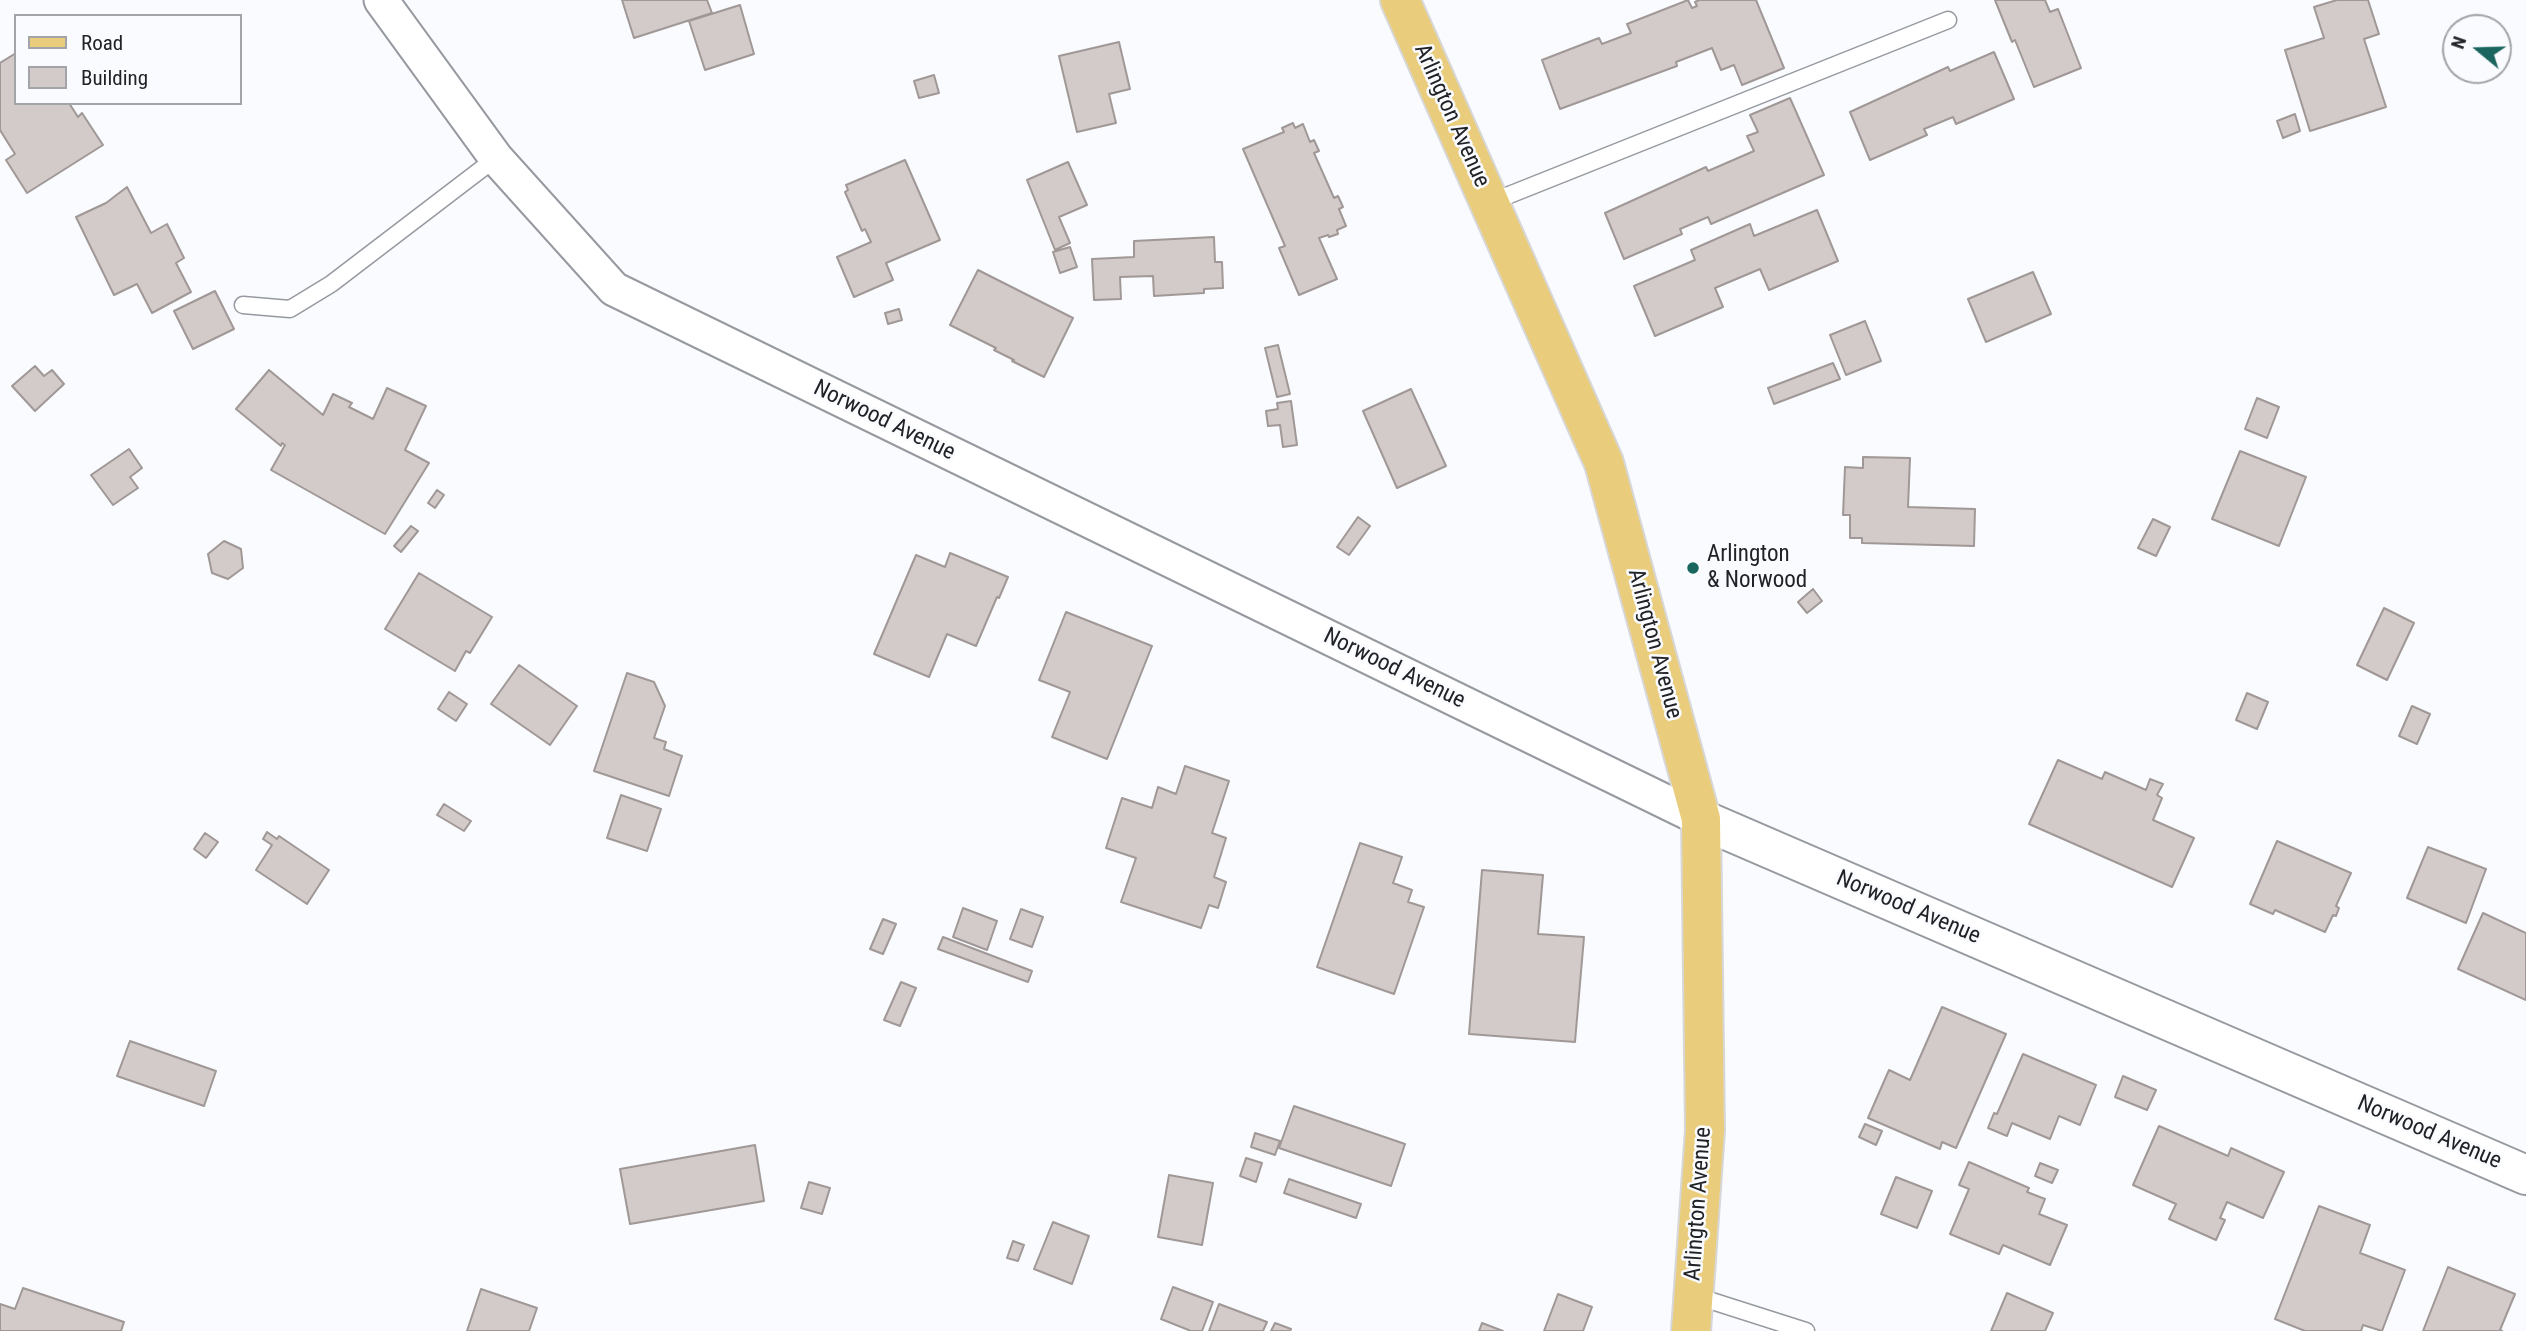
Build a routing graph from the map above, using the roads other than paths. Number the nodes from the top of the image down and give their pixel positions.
1 (380, 0) edge
2 (1400, 0) edge
3 (1948, 20) dead end
4 (496, 158) junction
5 (1489, 203) junction
6 (243, 305) dead end
7 (1701, 819) junction
8 (2526, 1175) edge
9 (1692, 1313) edge
10 (1806, 1331) edge

1 - 4 street, Norwood Avenue
2 - 5 main road, Arlington Avenue
3 - 5 lane
4 - 6 lane
4 - 7 street, Norwood Avenue
5 - 7 main road, Arlington Avenue
7 - 8 street, Norwood Avenue
7 - 9 main road, Arlington Avenue
9 - 10 lane

